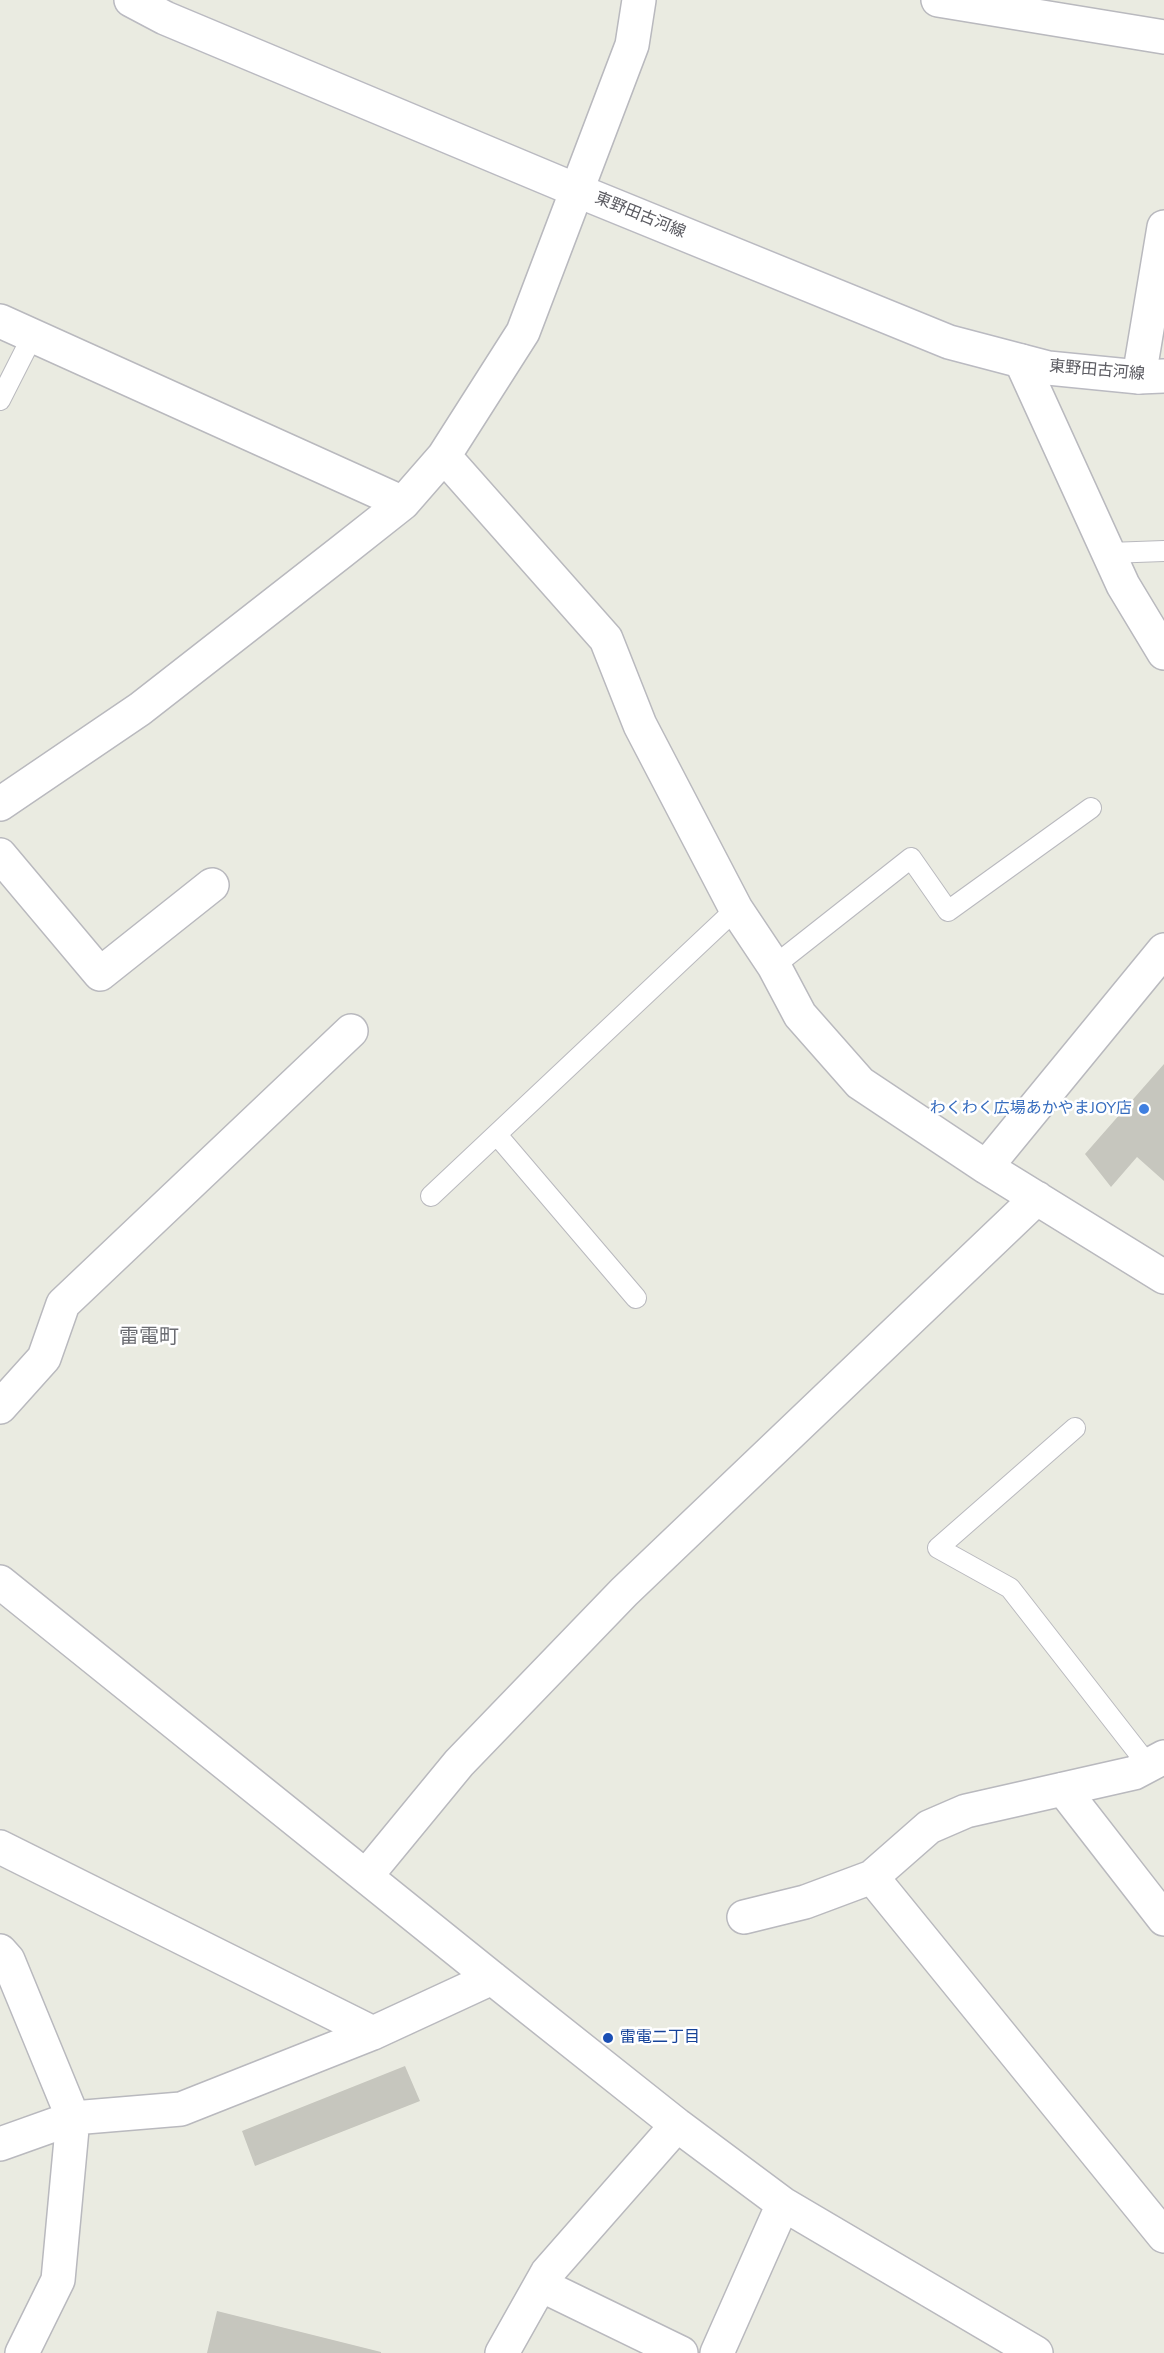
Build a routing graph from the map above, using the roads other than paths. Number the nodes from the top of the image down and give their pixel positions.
1 (131, 0) edge
2 (639, 0) edge
3 (938, 0) edge
4 (169, 9) edge
5 (1164, 37) edge
6 (576, 190) junction
7 (1164, 227) edge
8 (0, 321) edge
9 (33, 335) junction
10 (1021, 361) junction
11 (1151, 377) edge
12 (0, 400) edge
13 (444, 456) junction
14 (403, 503) junction
15 (1164, 551) edge
16 (1109, 553) junction
17 (1164, 653) edge
18 (0, 804) edge
19 (1091, 808) dead end
20 (0, 855) edge
21 (212, 885) dead end
22 (736, 909) junction
23 (1164, 950) edge
24 (774, 966) junction
25 (351, 1030) dead end
26 (497, 1135) junction
27 (986, 1167) junction
28 (431, 1196) dead end
29 (1037, 1198) junction
30 (1164, 1277) edge
31 (636, 1298) dead end
32 (0, 1407) edge
33 (1076, 1428) dead end
34 (0, 1582) edge
35 (1156, 1761) edge
36 (1063, 1789) junction
37 (0, 1847) edge
38 (366, 1876) junction
39 (872, 1877) junction
40 (744, 1917) dead end
41 (1164, 1919) edge
42 (0, 1951) edge
43 (492, 1978) junction
44 (372, 2033) junction
45 (73, 2118) junction
46 (677, 2124) junction
47 (0, 2144) edge
48 (783, 2204) junction
49 (1164, 2236) edge
50 (541, 2285) junction
51 (22, 2353) edge
52 (502, 2353) edge
53 (681, 2353) edge
54 (717, 2353) edge
55 (1036, 2353) edge

1 - 4 street, 東野田古河線
2 - 6 street
3 - 5 street
4 - 6 street, 東野田古河線
6 - 10 street, 東野田古河線
6 - 13 street
7 - 11 street
8 - 9 street
9 - 12 lane
9 - 14 street
10 - 11 street, 東野田古河線
10 - 16 street
13 - 14 street
13 - 22 street
14 - 18 street
15 - 16 lane
16 - 17 street
19 - 24 lane
20 - 21 street
22 - 24 street
22 - 26 lane
23 - 27 street
24 - 27 street
25 - 32 street
26 - 28 lane
26 - 31 lane
27 - 29 street
29 - 30 street
29 - 38 street
33 - 35 lane
34 - 38 street
35 - 36 street
36 - 39 street
36 - 41 street
37 - 44 street
38 - 43 street
39 - 40 street
39 - 49 street
42 - 45 street
43 - 44 street
43 - 46 street
44 - 45 street
45 - 47 street
45 - 51 street
46 - 48 street
46 - 50 street
48 - 54 street
48 - 55 street
50 - 52 street
50 - 53 street

